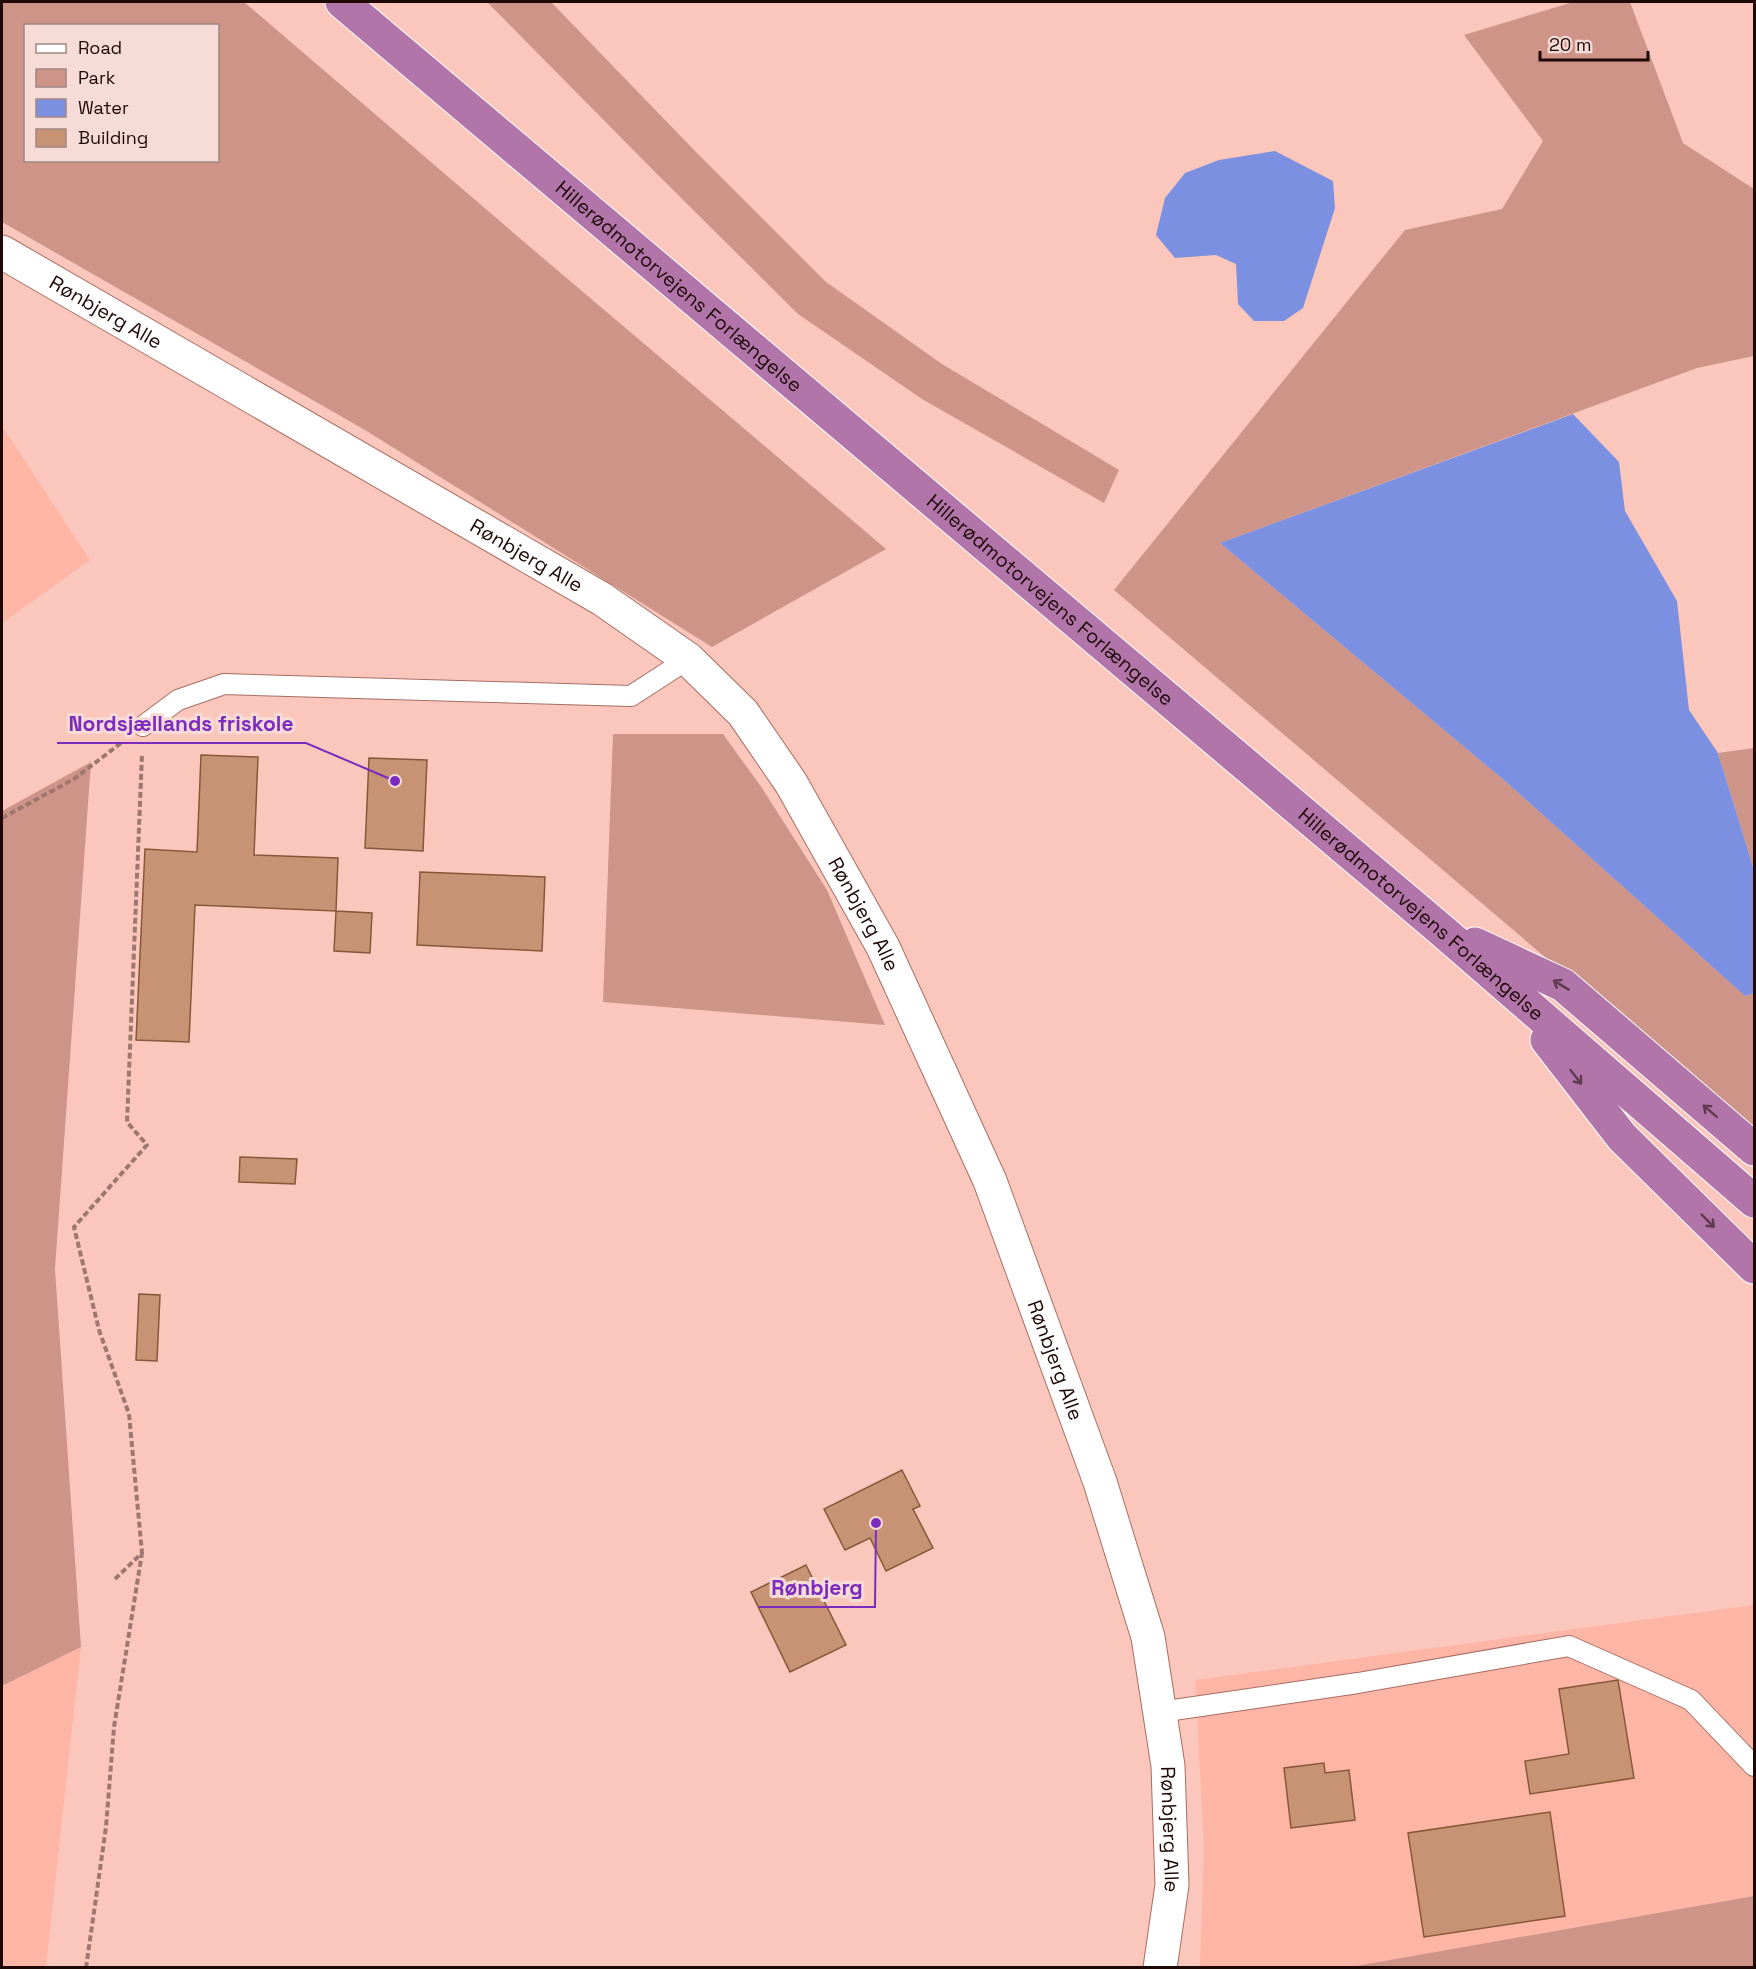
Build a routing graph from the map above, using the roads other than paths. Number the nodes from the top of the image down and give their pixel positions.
1 (342, 2) edge
2 (2, 252) edge
3 (688, 659) junction
4 (143, 726) road end
5 (1439, 928) junction
6 (1501, 982) junction
7 (1755, 1149) edge
8 (1755, 1201) edge
9 (1755, 1267) edge
10 (1160, 1712) junction
11 (1755, 1766) edge
12 (1160, 1968) edge

1 - 5 highway, Hillerødmotorvejens Forlængelse
2 - 3 street, Rønbjerg Alle
3 - 4 lane
3 - 10 street, Rønbjerg Alle
5 - 6 highway, Hillerødmotorvejens Forlængelse
7 -> 5 highway
6 - 8 highway, Hillerødmotorvejens Forlængelse
6 -> 9 highway
10 - 11 lane
10 - 12 street, Rønbjerg Alle

